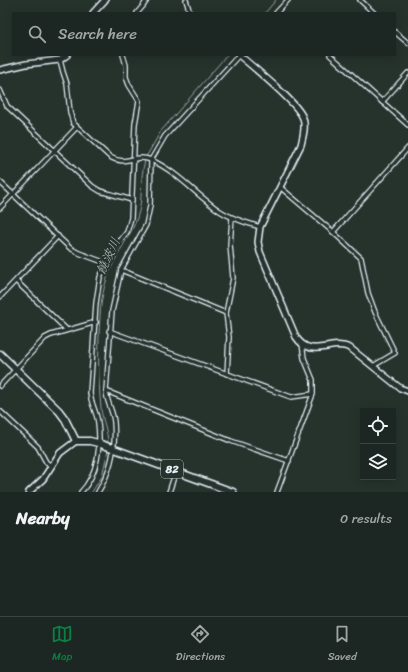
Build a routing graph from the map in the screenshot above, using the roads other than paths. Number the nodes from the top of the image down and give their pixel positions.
1 (105, 0) edge
2 (147, 0) edge
3 (186, 0) edge
4 (288, 0) edge
5 (360, 0) edge
6 (278, 11) edge
7 (94, 12) edge
8 (138, 12) edge
9 (190, 12) edge
10 (373, 12) edge
11 (396, 33) edge
12 (408, 43) edge
13 (66, 56) edge
14 (123, 56) edge
15 (238, 56) edge
16 (240, 56) edge
17 (331, 56) edge
18 (60, 60) junction
19 (0, 70) edge
20 (408, 73) edge
21 (0, 90) edge
22 (382, 102) junction
23 (408, 125) edge
24 (77, 127) junction
25 (408, 148) edge
26 (55, 150) junction
27 (133, 158) junction
28 (149, 160) junction
29 (0, 182) edge
30 (280, 186) junction
31 (14, 194) junction
32 (132, 200) junction
33 (0, 208) edge
34 (232, 218) junction
35 (260, 227) junction
36 (333, 232) junction
37 (58, 236) junction
38 (106, 263) junction
39 (121, 270) junction
40 (16, 281) junction
41 (0, 297) edge
42 (226, 313) junction
43 (96, 322) junction
44 (67, 330) junction
45 (109, 331) junction
46 (302, 344) junction
47 (0, 354) edge
48 (373, 366) junction
49 (16, 369) junction
50 (227, 374) junction
51 (0, 386) edge
52 (408, 391) edge
53 (106, 392) junction
54 (313, 394) junction
55 (0, 412) edge
56 (76, 441) junction
57 (100, 444) junction
58 (112, 447) junction
59 (289, 461) junction
60 (51, 466) junction
61 (176, 471) junction
62 (29, 492) edge
63 (81, 492) edge
64 (98, 492) edge
65 (169, 492) edge
66 (234, 492) edge
67 (277, 492) edge

1 - 7 street
2 - 8 street
3 - 9 street
4 - 6 street
5 - 10 street
11 - 12 street
13 - 18 street
14 - 27 street
15 - 28 street
16 - 30 street
17 - 22 street
18 - 19 street
18 - 24 street
20 - 22 street
21 - 26 street
22 - 23 street
24 - 26 street
24 - 27 street
25 - 36 street
26 - 31 street
26 - 32 street
27 - 28 street
27 - 32 street
28 - 34 street
28 - 39 street
29 - 31 street
30 - 35 street
30 - 36 street
31 - 33 street
31 - 37 street
32 - 38 street
34 - 35 street
34 - 42 street
35 - 46 street
36 - 48 street
37 - 38 street
37 - 40 street
38 - 43 street
39 - 42 street
39 - 45 street
40 - 41 street
40 - 44 street
42 - 50 street
43 - 44 street
43 - 57 street
44 - 49 street
45 - 50 street
45 - 53 street
46 - 48 street
46 - 54 street
47 - 49 main road
48 - 52 street
49 - 51 street
49 - 56 main road
50 - 54 street
53 - 58 street
53 - 59 street
54 - 59 street
55 - 60 street
56 - 57 main road, 82
56 - 60 street
57 - 58 main road, 82
57 - 63 street
58 - 61 main road, 82
58 - 64 street
59 - 67 street
60 - 62 street
61 - 65 street
61 - 66 main road, 82

